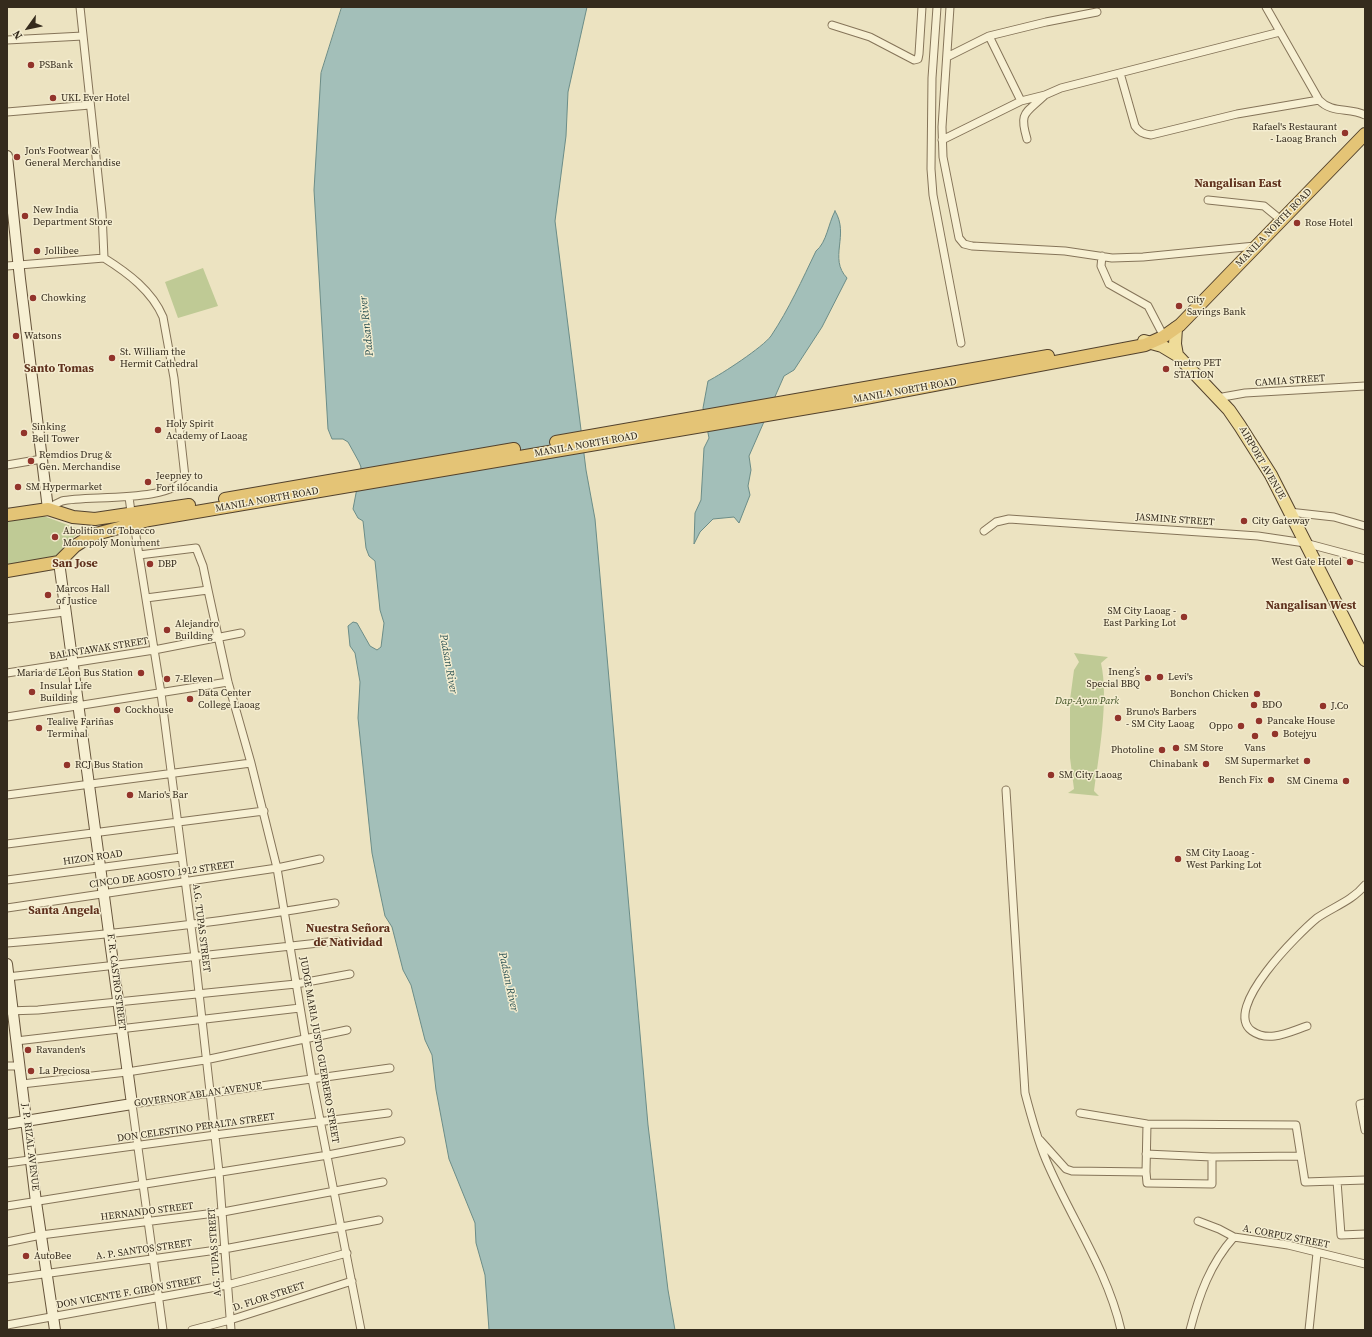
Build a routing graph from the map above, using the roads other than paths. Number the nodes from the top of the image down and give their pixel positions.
1 (80, 7) edge
2 (922, 7) edge
3 (936, 7) edge
4 (950, 7) edge
5 (1266, 7) edge
6 (1097, 12) dead end
7 (832, 25) dead end
8 (1280, 32) junction
9 (83, 36) junction
10 (989, 36) junction
11 (7, 40) edge
12 (947, 57) junction
13 (1120, 73) junction
14 (1045, 95) junction
15 (1319, 100) junction
16 (1021, 101) junction
17 (90, 105) junction
18 (7, 112) edge
19 (1365, 116) edge
20 (1365, 134) edge
21 (1027, 139) dead end
22 (942, 140) junction
23 (7, 156) edge
24 (9, 184) edge
25 (1208, 200) dead end
26 (1281, 220) junction
27 (1258, 246) junction
28 (1102, 256) junction
29 (104, 258) junction
30 (18, 264) junction
31 (7, 266) edge
32 (1173, 327) junction
33 (960, 343) dead end
34 (1143, 344) junction
35 (1175, 355) junction
36 (1201, 382) junction
37 (1365, 386) edge
38 (1217, 398) junction
39 (42, 458) junction
40 (7, 465) edge
41 (129, 497) junction
42 (197, 508) junction
43 (48, 509) junction
44 (131, 512) dead end
45 (1289, 512) junction
46 (7, 515) edge
47 (1365, 526) edge
48 (135, 530) dead end
49 (984, 531) dead end
50 (1305, 543) junction
51 (139, 555) junction
52 (1365, 559) edge
53 (59, 562) junction
54 (7, 571) edge
55 (208, 590) junction
56 (146, 598) junction
57 (65, 612) junction
58 (7, 619) edge
59 (240, 633) dead end
60 (217, 638) junction
61 (154, 650) junction
62 (1365, 660) edge
63 (72, 664) junction
64 (7, 673) edge
65 (228, 682) junction
66 (161, 693) junction
67 (77, 706) junction
68 (7, 717) edge
69 (251, 763) junction
70 (172, 772) junction
71 (88, 784) junction
72 (1006, 790) dead end
73 (7, 795) edge
74 (264, 811) junction
75 (177, 823) junction
76 (96, 834) junction
77 (7, 844) edge
78 (181, 857) junction
79 (320, 859) dead end
80 (100, 867) junction
81 (278, 868) junction
82 (7, 880) edge
83 (185, 882) junction
84 (1365, 886) edge
85 (104, 893) junction
86 (335, 902) dead end
87 (7, 908) edge
88 (286, 911) junction
89 (190, 924) junction
90 (110, 934) junction
91 (337, 941) dead end
92 (7, 942) edge
93 (291, 946) junction
94 (195, 957) junction
95 (7, 964) edge
96 (114, 966) junction
97 (350, 974) dead end
98 (8, 977) edge
99 (296, 984) junction
100 (198, 994) junction
101 (118, 1000) junction
102 (300, 1008) junction
103 (10, 1011) edge
104 (201, 1020) junction
105 (1307, 1026) dead end
106 (121, 1030) junction
107 (346, 1030) dead end
108 (306, 1039) junction
109 (16, 1041) junction
110 (205, 1060) junction
111 (7, 1066) edge
112 (20, 1066) junction
113 (390, 1068) dead end
114 (127, 1072) junction
115 (312, 1079) junction
116 (22, 1084) junction
117 (210, 1093) junction
118 (1365, 1103) edge
119 (132, 1104) junction
120 (1080, 1113) dead end
121 (388, 1114) dead end
122 (321, 1121) junction
123 (26, 1122) junction
124 (7, 1124) edge
125 (1147, 1124) junction
126 (1365, 1130) edge
127 (215, 1134) junction
128 (1036, 1136) junction
129 (401, 1142) dead end
130 (138, 1146) junction
131 (1146, 1154) junction
132 (328, 1155) junction
133 (1301, 1156) junction
134 (1212, 1157) junction
135 (31, 1159) junction
136 (7, 1163) edge
137 (219, 1172) junction
138 (1146, 1172) junction
139 (1365, 1180) edge
140 (1337, 1181) junction
141 (383, 1182) dead end
142 (143, 1183) junction
143 (335, 1190) junction
144 (36, 1202) junction
145 (7, 1206) edge
146 (223, 1212) junction
147 (379, 1220) dead end
148 (1198, 1221) dead end
149 (149, 1222) junction
150 (342, 1226) junction
151 (1365, 1234) edge
152 (41, 1235) junction
153 (1234, 1237) junction
154 (7, 1242) edge
155 (224, 1249) junction
156 (1317, 1252) junction
157 (347, 1253) junction
158 (153, 1260) junction
159 (1365, 1264) edge
160 (46, 1273) junction
161 (7, 1279) edge
162 (352, 1281) junction
163 (227, 1285) junction
164 (159, 1299) junction
165 (53, 1317) junction
166 (230, 1320) junction
167 (7, 1325) edge
168 (55, 1330) edge
169 (164, 1330) edge
170 (192, 1330) edge
171 (231, 1330) edge
172 (361, 1330) edge
173 (1121, 1330) edge
174 (1190, 1330) edge
175 (1309, 1330) edge

1 - 9 street
2 - 7 street
3 - 33 street
4 - 12 street
5 - 8 street
6 - 10 street
8 - 13 street
8 - 15 street
9 - 11 street
9 - 17 street
10 - 12 street
10 - 16 street
12 - 22 street
13 - 14 street
13 - 15 street
14 - 16 street
14 - 21 street
15 - 19 street
16 - 22 street
17 - 18 street
17 - 29 street
20 - 26 highway, MANILA NORTH ROAD
22 - 28 street
23 - 24 main road
24 - 30 main road
25 - 26 street
26 - 27 highway, MANILA NORTH ROAD
27 - 28 street
27 - 32 highway, MANILA NORTH ROAD
28 - 32 street
29 - 30 street
29 - 41 street
30 - 31 street
30 - 39 main road
32 - 34 highway, MANILA NORTH ROAD
32 - 35 main road
34 - 35 main road, AIRPORT AVENUE
34 - 35 main road, AIRPORT AVENUE
34 - 42 highway, MANILA NORTH ROAD
35 - 36 main road, AIRPORT AVENUE
35 - 36 main road, AIRPORT AVENUE
36 - 38 main road, AIRPORT AVENUE
37 - 38 street, CAMIA STREET
38 - 45 main road, AIRPORT AVENUE
39 - 40 street
39 - 43 main road
41 - 43 street
41 - 44 street
42 - 43 highway, MANILA NORTH ROAD
42 - 53 highway, MANILA NORTH ROAD
43 - 46 highway, MANILA NORTH ROAD
45 - 47 street
45 - 50 main road, AIRPORT AVENUE
48 - 51 street, A.G. TUPAS STREET
49 - 50 street, JASMINE STREET
50 - 52 street, JASMINE STREET
50 - 62 main road, AIRPORT AVENUE
51 - 55 street, JUDGE MARIA JUSTO GUERRERO STREET
51 - 56 street, A.G. TUPAS STREET
53 - 54 highway
53 - 57 main road, F. R. CASTRO STREET
55 - 56 street
55 - 60 street, JUDGE MARIA JUSTO GUERRERO STREET
56 - 61 street, A.G. TUPAS STREET
57 - 58 street
57 - 63 main road, F. R. CASTRO STREET
59 - 60 street, BALINTAWAK STREET
60 - 61 street, BALINTAWAK STREET
60 - 65 street, JUDGE MARIA JUSTO GUERRERO STREET
61 - 63 street, BALINTAWAK STREET
61 - 66 street, A.G. TUPAS STREET
63 - 64 street, BALINTAWAK STREET
63 - 67 main road, F. R. CASTRO STREET
65 - 66 street
65 - 69 street, JUDGE MARIA JUSTO GUERRERO STREET
66 - 67 street
66 - 70 street, A.G. TUPAS STREET
67 - 68 street
67 - 71 main road, F. R. CASTRO STREET
69 - 70 street
69 - 74 street, JUDGE MARIA JUSTO GUERRERO STREET
70 - 71 street
70 - 75 street, A.G. TUPAS STREET
71 - 73 street
71 - 76 main road, F. R. CASTRO STREET
72 - 128 street
74 - 75 street
74 - 81 street, JUDGE MARIA JUSTO GUERRERO STREET
75 - 76 street
75 - 78 street, A.G. TUPAS STREET
76 - 77 street
76 - 80 main road, F. R. CASTRO STREET
78 - 80 street, HIZON ROAD
78 - 83 street, A.G. TUPAS STREET
79 - 81 street, CINCO DE AGOSTO 1912 STREET
80 - 82 street, HIZON ROAD
80 - 85 main road, F. R. CASTRO STREET
81 - 83 street, CINCO DE AGOSTO 1912 STREET
81 - 88 street, JUDGE MARIA JUSTO GUERRERO STREET
83 - 85 street, CINCO DE AGOSTO 1912 STREET
83 - 89 street, A.G. TUPAS STREET
84 - 105 street
85 - 87 street, CINCO DE AGOSTO 1912 STREET
85 - 90 main road, F. R. CASTRO STREET
86 - 88 street
88 - 89 street
88 - 93 street, JUDGE MARIA JUSTO GUERRERO STREET
89 - 90 street
89 - 94 street, A.G. TUPAS STREET
90 - 92 street
90 - 96 main road, F. R. CASTRO STREET
91 - 93 street
93 - 94 street
93 - 99 street, JUDGE MARIA JUSTO GUERRERO STREET
94 - 96 street
94 - 100 street, A.G. TUPAS STREET
95 - 98 main road, J. P. RIZAL AVENUE
96 - 98 street
96 - 101 main road, F. R. CASTRO STREET
97 - 99 street
98 - 103 main road, J. P. RIZAL AVENUE
99 - 100 street
99 - 102 street, JUDGE MARIA JUSTO GUERRERO STREET
100 - 101 street
100 - 104 street, A.G. TUPAS STREET
101 - 103 street
101 - 106 main road, F. R. CASTRO STREET
102 - 104 street
102 - 108 street, JUDGE MARIA JUSTO GUERRERO STREET
103 - 109 main road, J. P. RIZAL AVENUE
104 - 106 street
104 - 110 street, A.G. TUPAS STREET
106 - 109 street
106 - 114 main road, F. R. CASTRO STREET
107 - 108 street
108 - 110 street
108 - 115 street, JUDGE MARIA JUSTO GUERRERO STREET
109 - 112 main road, J. P. RIZAL AVENUE
110 - 114 street
110 - 117 street, A.G. TUPAS STREET
111 - 112 street
112 - 116 main road, J. P. RIZAL AVENUE
113 - 115 street, GOVERNOR ABLAN AVENUE
114 - 116 street
114 - 119 main road, F. R. CASTRO STREET
115 - 117 street, GOVERNOR ABLAN AVENUE
115 - 122 street, JUDGE MARIA JUSTO GUERRERO STREET
116 - 123 main road, J. P. RIZAL AVENUE
117 - 119 street, GOVERNOR ABLAN AVENUE
117 - 127 street, A.G. TUPAS STREET
118 - 126 street
119 - 123 main road, GOVERNOR ABLAN AVENUE
119 - 130 street, F. R. CASTRO STREET
120 - 125 street
121 - 122 street, DON CELESTINO PERALTA STREET
122 - 127 street, DON CELESTINO PERALTA STREET
122 - 132 street, JUDGE MARIA JUSTO GUERRERO STREET
123 - 124 main road, GOVERNOR ABLAN AVENUE
123 - 135 main road, J. P. RIZAL AVENUE
125 - 131 street
125 - 133 street
127 - 130 street, DON CELESTINO PERALTA STREET
127 - 137 street, A.G. TUPAS STREET
128 - 138 street
128 - 173 street
129 - 132 street
130 - 135 street, DON CELESTINO PERALTA STREET
130 - 142 street, F. R. CASTRO STREET
131 - 134 street
131 - 138 street
132 - 137 street
132 - 143 street, JUDGE MARIA JUSTO GUERRERO STREET
133 - 134 street
133 - 140 street
134 - 138 street
135 - 136 street, DON CELESTINO PERALTA STREET
135 - 144 main road, J. P. RIZAL AVENUE
137 - 142 street
137 - 146 street, A.G. TUPAS STREET
139 - 140 street
140 - 151 street
141 - 143 street, HERNANDO STREET
142 - 144 street
142 - 149 street, F. R. CASTRO STREET
143 - 146 street, HERNANDO STREET
143 - 150 street, JUDGE MARIA JUSTO GUERRERO STREET
144 - 145 street
144 - 152 main road, J. P. RIZAL AVENUE
146 - 149 street, HERNANDO STREET
146 - 155 street, A.G. TUPAS STREET
147 - 150 street, A. P. SANTOS STREET
148 - 153 street
149 - 152 street, HERNANDO STREET
149 - 158 street, F. R. CASTRO STREET
150 - 155 street, A. P. SANTOS STREET
150 - 157 street, JUDGE MARIA JUSTO GUERRERO STREET
152 - 154 street, HERNANDO STREET
152 - 160 main road, J. P. RIZAL AVENUE
153 - 156 street, A. CORPUZ STREET
153 - 174 street, A. CORPUZ STREET
155 - 158 street, A. P. SANTOS STREET
155 - 163 street, A.G. TUPAS STREET
156 - 159 street, A. CORPUZ STREET
156 - 175 street
157 - 162 street, JUDGE MARIA JUSTO GUERRERO STREET
157 - 163 street, DON VICENTE F. GIRON STREET
158 - 160 street, A. P. SANTOS STREET
158 - 164 street, F. R. CASTRO STREET
160 - 161 street, A. P. SANTOS STREET
160 - 165 main road, J. P. RIZAL AVENUE
162 - 166 street, D. FLOR STREET
162 - 172 street, JUDGE MARIA JUSTO GUERRERO STREET
163 - 164 street, DON VICENTE F. GIRON STREET
163 - 166 street, A.G. TUPAS STREET
164 - 165 street, DON VICENTE F. GIRON STREET
164 - 169 street, F. R. CASTRO STREET
165 - 167 street, DON VICENTE F. GIRON STREET
165 - 168 main road, J. P. RIZAL AVENUE
166 - 170 street, D. FLOR STREET
166 - 171 street, A.G. TUPAS STREET

